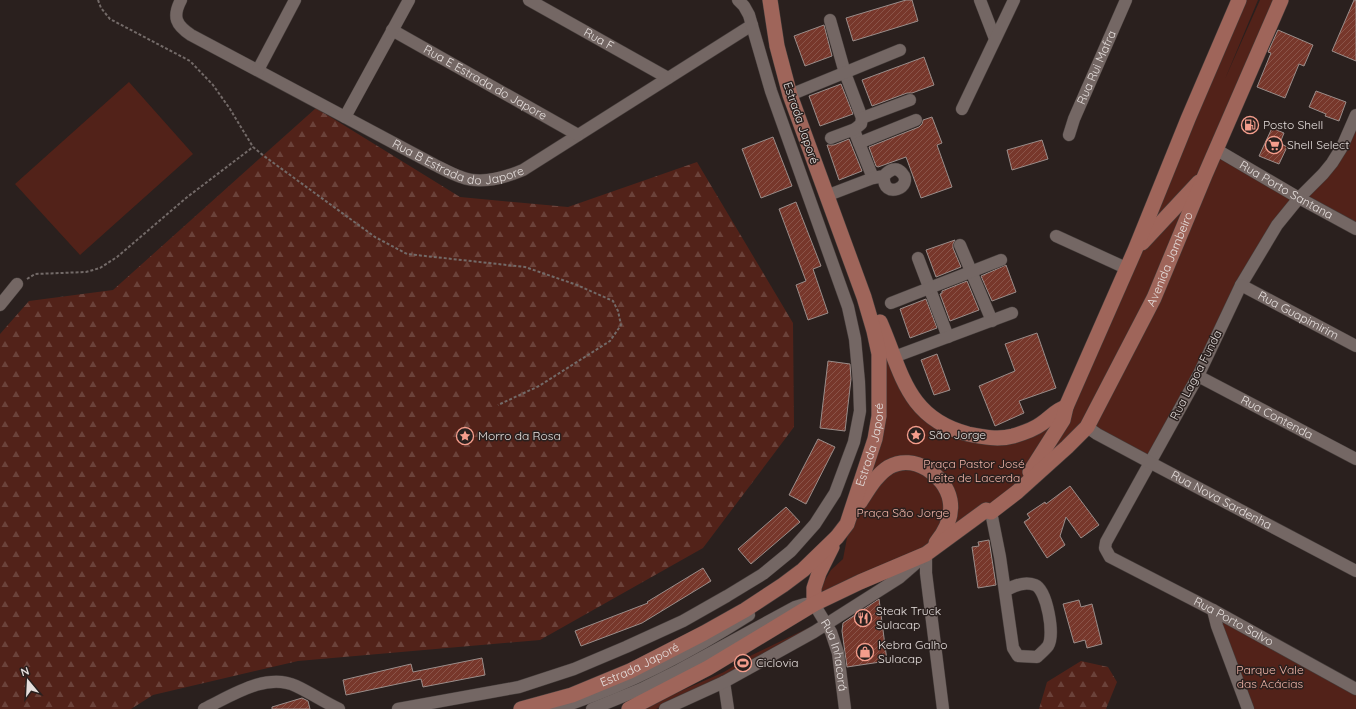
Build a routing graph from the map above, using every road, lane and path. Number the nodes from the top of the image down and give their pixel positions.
1 (98, 0) edge
2 (181, 0) edge
3 (295, 0) edge
4 (409, 0) edge
5 (529, 0) edge
6 (738, 0) edge
7 (770, 0) edge
8 (980, 0) edge
9 (1014, 0) edge
10 (1126, 0) edge
11 (1239, 0) edge
12 (1282, 0) edge
13 (830, 20) dead end
14 (752, 25) junction
15 (392, 30) junction
16 (995, 39) junction
17 (900, 50) dead end
18 (258, 70) junction
19 (844, 73) junction
20 (668, 78) junction
21 (790, 95) junction
22 (910, 100) dead end
23 (962, 109) dead end
24 (1356, 115) edge
25 (345, 117) junction
26 (862, 118) junction
27 (916, 120) dead end
28 (855, 129) junction
29 (578, 135) junction
30 (1069, 135) dead end
31 (832, 138) dead end
32 (859, 143) junction
33 (253, 147) junction
34 (1217, 150) junction
35 (1205, 175) junction
36 (826, 196) junction
37 (1298, 198) junction
38 (1356, 229) edge
39 (1056, 236) dead end
40 (960, 245) dead end
41 (1135, 250) junction
42 (918, 258) dead end
43 (1002, 260) dead end
44 (1126, 268) junction
45 (971, 271) junction
46 (17, 284) joint
47 (1241, 285) junction
48 (930, 289) junction
49 (864, 298) junction
50 (891, 303) dead end
51 (0, 305) edge
52 (1012, 313) dead end
53 (992, 321) junction
54 (948, 337) junction
55 (1356, 346) edge
56 (894, 357) junction
57 (1198, 376) junction
58 (498, 405) dead end
59 (1066, 407) junction
60 (1087, 427) junction
61 (1356, 459) edge
62 (1150, 463) junction
63 (1017, 492) junction
64 (991, 512) junction
65 (847, 524) junction
66 (837, 537) junction
67 (926, 554) junction
68 (1110, 557) joint
69 (1356, 571) edge
70 (1004, 591) junction
71 (814, 604) junction
72 (1213, 610) junction
73 (826, 624) junction
74 (724, 682) junction
75 (1356, 689) edge
76 (204, 709) edge
77 (339, 709) edge
78 (398, 709) edge
79 (521, 709) edge
80 (555, 709) edge
81 (592, 709) edge
82 (629, 709) edge
83 (665, 709) edge
84 (728, 709) edge
85 (845, 709) edge
86 (943, 709) edge
87 (1248, 709) edge

1 - 33 path
2 - 18 street, Rua B Estrada do Japore
3 - 18 street
4 - 15 street
5 - 20 street, Rua F
6 - 14 street
7 - 21 main road, Estrada Japoré
8 - 16 street
9 - 16 street
10 - 30 street, Rua Rui Mafra
11 - 41 main road
12 - 34 main road, Avenida Jambeiro
13 - 19 street
14 - 20 street, Rua B Estrada do Japore
14 - 78 street
15 - 25 street
15 - 29 street, Rua E Estrada do Japore
16 - 23 street
17 - 19 street
18 - 25 street, Rua B Estrada do Japore
19 - 21 street
19 - 26 street
20 - 29 street, Rua B Estrada do Japore
21 - 36 main road, Estrada Japoré
22 - 26 street
24 - 37 street, Rua Lagoa Funda
25 - 29 street, Rua B Estrada do Japore
26 - 28 street
27 - 32 street
28 - 31 street
28 - 32 street
32 - 36 street
33 - 46 path
33 - 58 path
34 - 35 main road, Avenida Jambeiro
34 - 37 street, Rua Porto Santana
35 - 41 main road
35 - 60 main road, Avenida Jambeiro
36 - 49 main road, Estrada Japoré
37 - 38 street, Rua Porto Santana
37 - 47 street, Rua Lagoa Funda
39 - 44 street
40 - 45 street
41 - 44 main road
42 - 48 street
43 - 45 street
44 - 59 main road
45 - 48 street
45 - 53 street
46 - 51 street
47 - 55 street, Rua Guapimirim
47 - 57 street, Rua Lagoa Funda
48 - 50 street
48 - 54 street
49 - 56 main road
49 - 65 main road, Estrada Japoré
52 - 53 street
53 - 54 street
54 - 56 street
56 - 59 main road
57 - 61 street, Rua Contenda
57 - 62 street, Rua Lagoa Funda
59 - 63 main road
60 - 62 street, Rua Nova Sardenha
60 - 63 main road, Avenida Jambeiro
62 - 68 street, Rua Lagoa Funda
62 - 69 street, Rua Nova Sardenha
63 - 64 main road
64 - 67 main road
64 - 70 street
65 - 66 main road, Estrada Japoré
65 - 67 main road
66 - 71 main road
66 - 79 main road, Estrada Japoré
66 - 80 street
67 - 71 main road
67 - 73 street
67 - 86 street
68 - 72 street, Rua Porto Salvo
70 - 70 street
71 - 73 street, Rua Inhacorá
71 - 81 street
71 - 82 main road
72 - 75 street, Rua Porto Salvo
72 - 87 street
73 - 74 street
73 - 85 street, Rua Inhacorá
74 - 83 street
74 - 84 street
76 - 77 street

